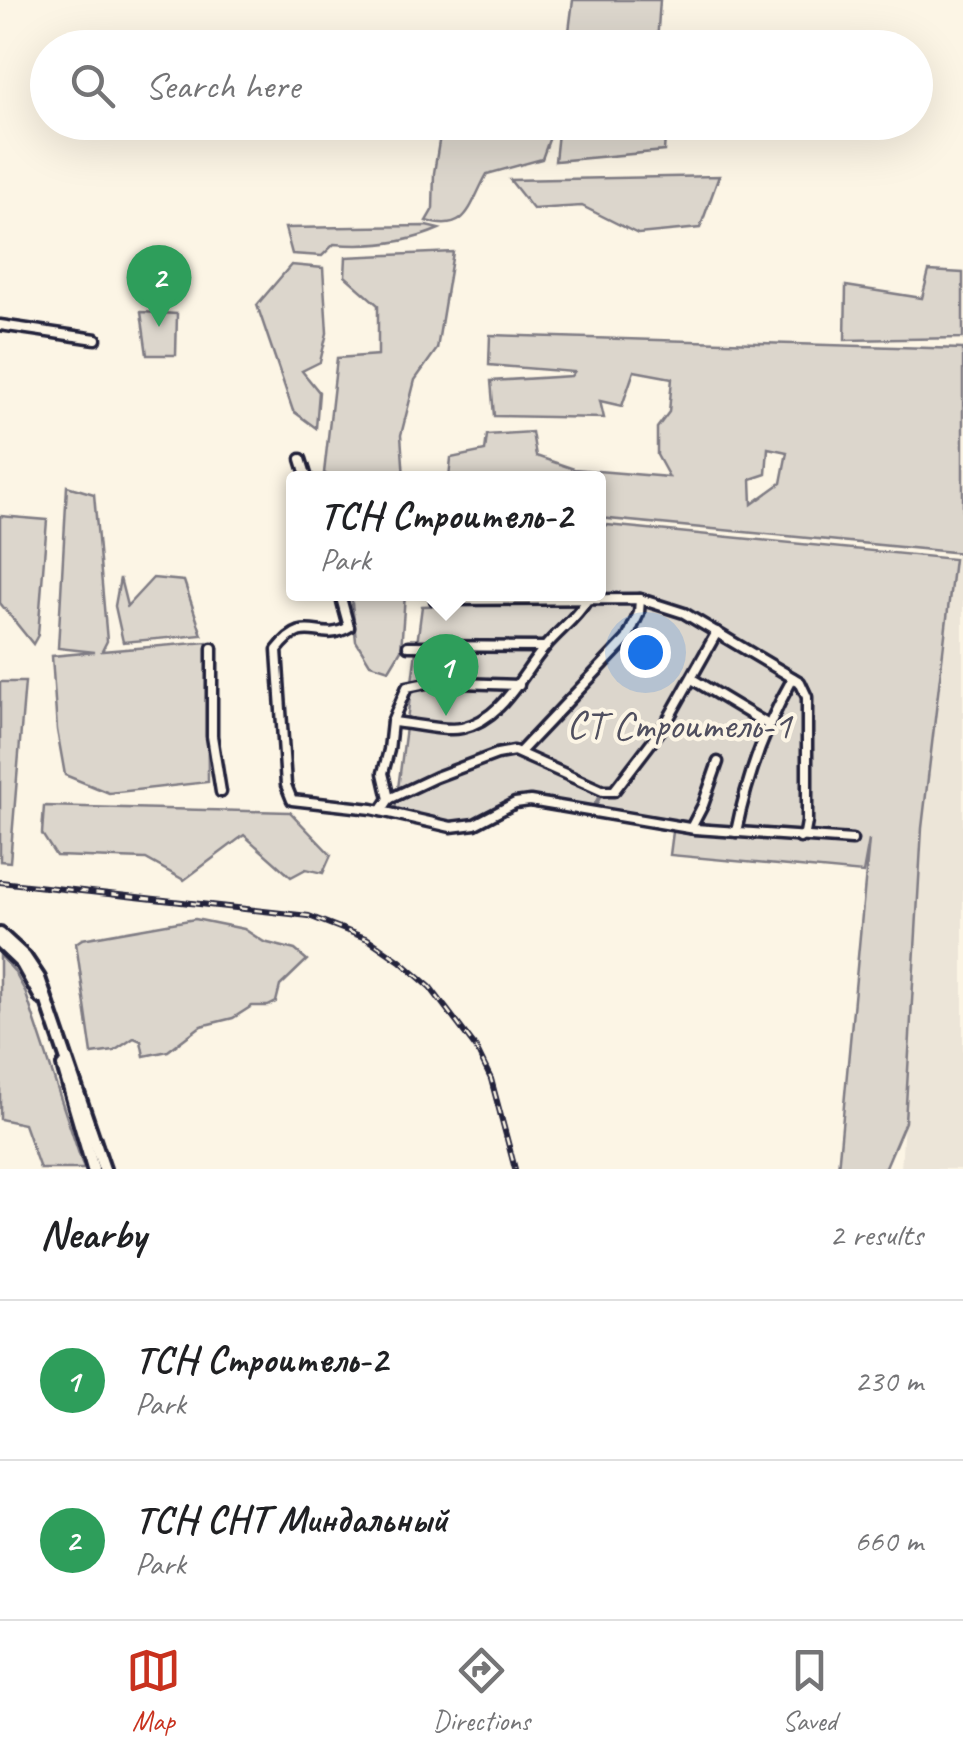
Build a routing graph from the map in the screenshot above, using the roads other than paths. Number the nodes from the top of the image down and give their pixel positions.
1 (0, 325) edge
2 (96, 338) dead end
3 (301, 459) dead end
4 (305, 471) edge
5 (640, 598) junction
6 (606, 599) edge
7 (342, 601) edge
8 (586, 601) edge
9 (716, 632) junction
10 (408, 646) dead end
11 (545, 646) junction
12 (212, 648) dead end
13 (793, 678) junction
14 (692, 679) junction
15 (519, 684) junction
16 (392, 722) junction
17 (767, 724) junction
18 (520, 752) junction
19 (718, 762) dead end
20 (603, 791) junction
21 (221, 792) dead end
22 (389, 799) junction
23 (381, 811) junction
24 (591, 812) junction
25 (691, 828) junction
26 (736, 832) junction
27 (800, 838) junction
28 (852, 840) dead end
29 (0, 934) edge
30 (0, 943) edge
31 (93, 1169) edge
32 (104, 1169) edge

1 - 2 street
3 - 4 street
5 - 6 street
5 - 9 street
5 - 18 street
7 - 23 street
8 - 11 street
9 - 13 street
9 - 14 street
10 - 11 street
11 - 15 street
12 - 21 street
13 - 17 street
13 - 27 street
14 - 17 street
14 - 20 street
15 - 16 street
15 - 16 street
16 - 22 street
17 - 26 street
18 - 20 street
18 - 22 street
19 - 25 street
20 - 24 street
22 - 23 street
23 - 24 street
24 - 25 street
25 - 26 street
26 - 27 street
27 - 28 street
29 - 32 main road
30 - 31 main road

